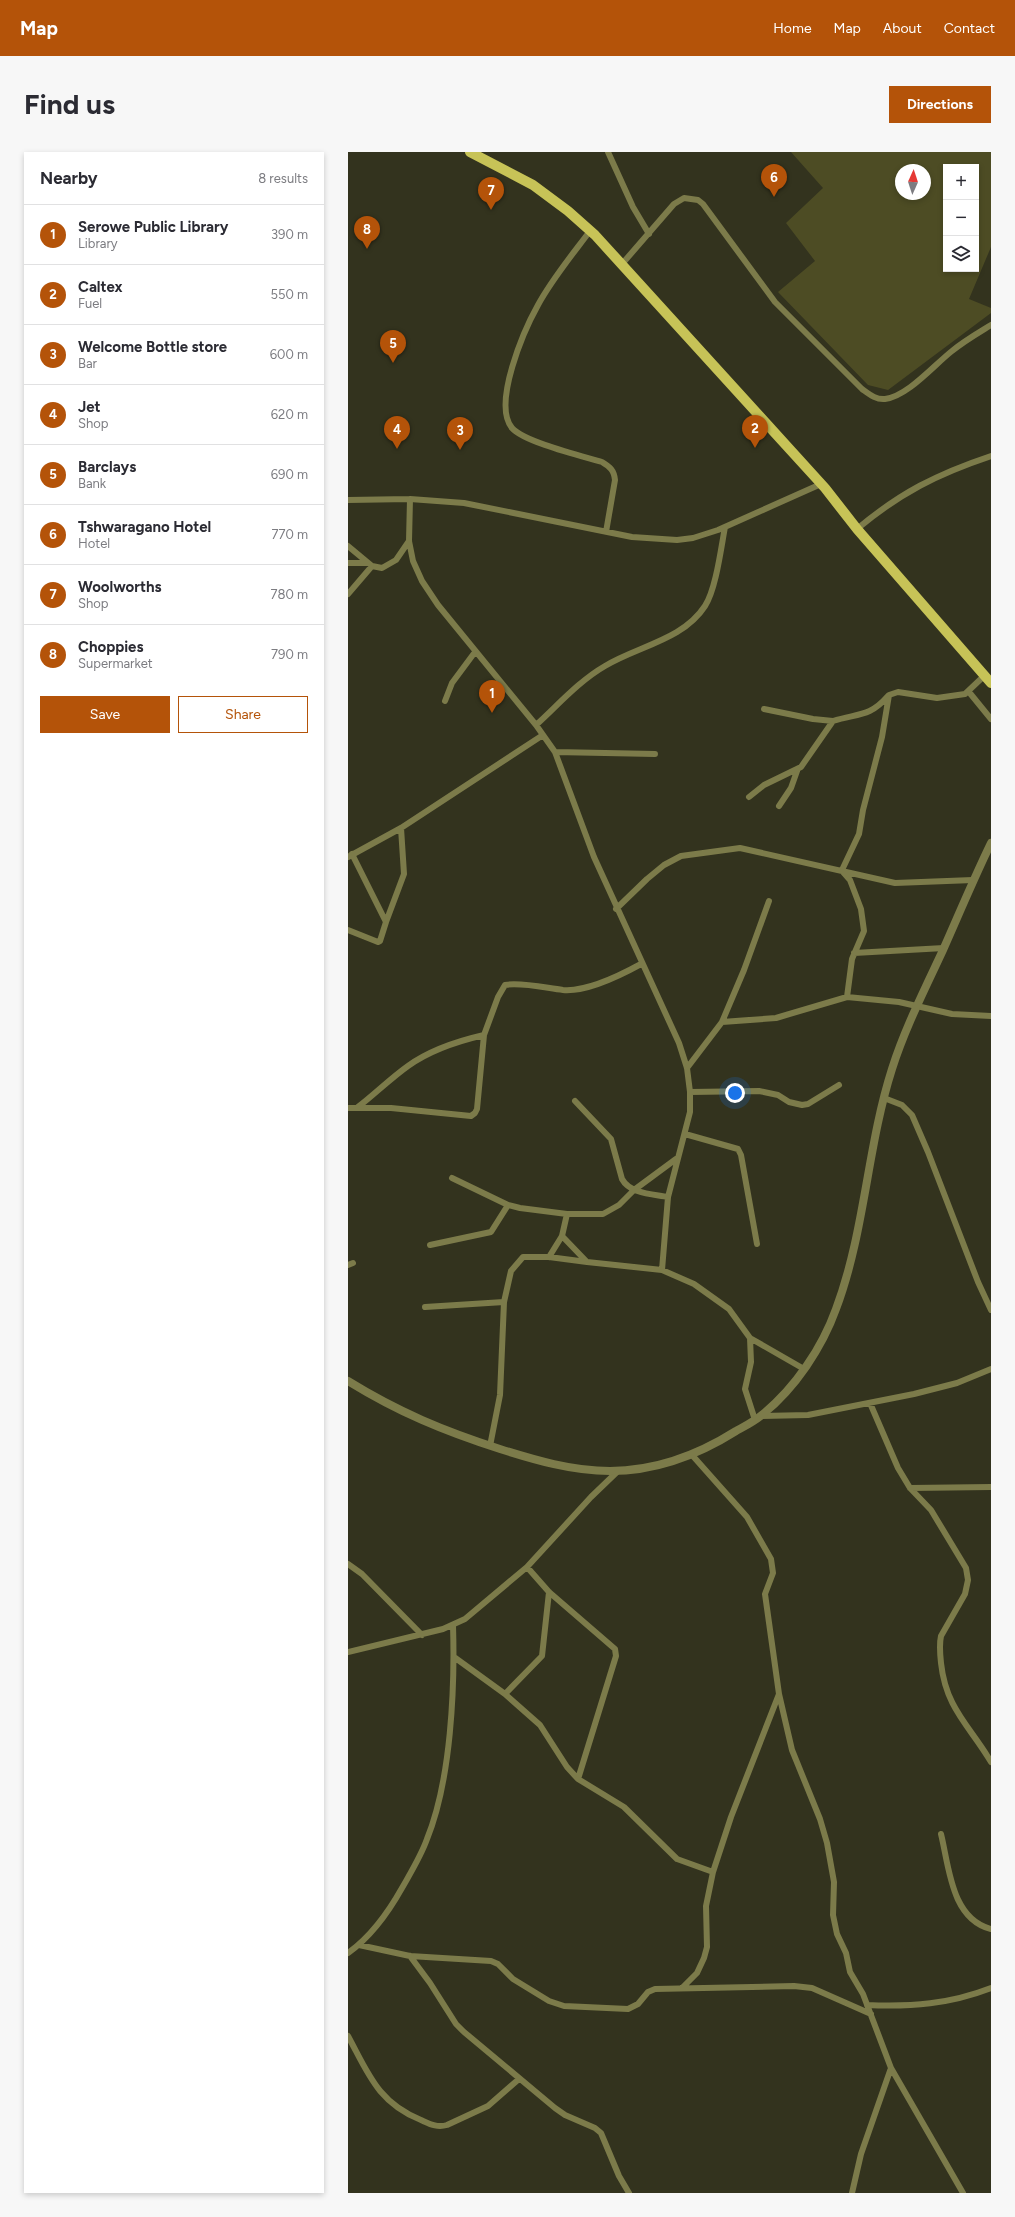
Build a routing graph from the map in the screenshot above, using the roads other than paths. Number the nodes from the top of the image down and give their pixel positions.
1 (470, 152) edge
2 (608, 152) edge
3 (590, 231) junction
4 (649, 234) junction
5 (622, 264) junction
6 (991, 325) edge
7 (991, 456) edge
8 (821, 484) junction
9 (410, 499) junction
10 (348, 500) edge
11 (725, 527) junction
12 (857, 529) junction
13 (606, 532) junction
14 (409, 542) junction
15 (348, 546) edge
16 (348, 563) edge
17 (370, 564) junction
18 (348, 594) edge
19 (475, 652) junction
20 (987, 680) edge
21 (969, 692) junction
22 (889, 695) junction
23 (445, 701) dead end
24 (764, 709) dead end
25 (991, 719) edge
26 (833, 721) junction
27 (536, 725) junction
28 (543, 735) junction
29 (555, 752) junction
30 (655, 754) dead end
31 (797, 771) junction
32 (749, 797) dead end
33 (779, 806) dead end
34 (401, 828) junction
35 (991, 843) edge
36 (350, 856) edge
37 (842, 870) junction
38 (973, 880) junction
39 (769, 901) dead end
40 (616, 909) junction
41 (386, 922) junction
42 (348, 930) edge
43 (944, 948) junction
44 (854, 953) junction
45 (641, 964) junction
46 (847, 997) junction
47 (917, 1006) junction
48 (991, 1016) edge
49 (722, 1022) junction
50 (484, 1035) junction
51 (687, 1068) junction
52 (839, 1085) dead end
53 (690, 1092) junction
54 (884, 1098) junction
55 (575, 1101) dead end
56 (358, 1107) junction
57 (348, 1108) edge
58 (684, 1134) junction
59 (676, 1160) junction
60 (452, 1178) dead end
61 (634, 1190) junction
62 (668, 1197) junction
63 (508, 1205) junction
64 (567, 1214) junction
65 (562, 1236) junction
66 (757, 1244) dead end
67 (430, 1245) dead end
68 (548, 1257) junction
69 (587, 1262) junction
70 (662, 1270) junction
71 (504, 1302) junction
72 (425, 1307) dead end
73 (991, 1310) edge
74 (750, 1338) junction
75 (804, 1369) junction
76 (991, 1370) edge
77 (348, 1382) edge
78 (870, 1402) junction
79 (758, 1418) junction
80 (490, 1446) junction
81 (692, 1455) junction
82 (618, 1471) junction
83 (991, 1487) edge
84 (910, 1488) junction
85 (348, 1564) edge
86 (527, 1566) junction
87 (549, 1592) junction
88 (454, 1625) junction
89 (422, 1635) junction
90 (348, 1652) edge
91 (454, 1657) junction
92 (505, 1694) junction
93 (779, 1694) junction
94 (988, 1752) edge
95 (991, 1762) edge
96 (578, 1778) junction
97 (941, 1834) dead end
98 (713, 1872) junction
99 (991, 1929) edge
100 (359, 1945) junction
101 (348, 1953) edge
102 (410, 1956) junction
103 (683, 1987) junction
104 (991, 1988) edge
105 (867, 2005) junction
106 (870, 2014) junction
107 (348, 2036) edge
108 (891, 2068) junction
109 (519, 2079) junction
110 (629, 2193) edge
111 (852, 2193) edge
112 (963, 2193) edge

1 - 3 main road
2 - 4 street
3 - 5 main road
3 - 13 street
4 - 5 street
4 - 6 street
5 - 8 main road
7 - 12 street
8 - 11 street
8 - 12 main road
9 - 10 street
9 - 13 street
9 - 14 street
11 - 13 street
11 - 27 street
12 - 20 main road
14 - 17 street
14 - 19 street
15 - 17 street
16 - 17 street
17 - 18 street
19 - 23 street
19 - 27 street
20 - 21 street
21 - 22 street
21 - 25 street
22 - 26 street
22 - 37 street
24 - 26 street
26 - 31 street
27 - 28 street
28 - 29 street
28 - 34 street
29 - 30 street
29 - 40 street
31 - 32 street
31 - 33 street
34 - 36 street
34 - 41 street
35 - 38 street
36 - 41 street
37 - 38 street
37 - 40 street
37 - 44 street
38 - 43 street
39 - 49 street
40 - 45 street
41 - 42 street
43 - 44 street
43 - 47 street
44 - 46 street
45 - 50 street
45 - 51 street
46 - 47 street
46 - 49 street
47 - 48 street
47 - 54 street
49 - 51 street
50 - 56 street
50 - 56 street
51 - 53 street
52 - 53 street
53 - 58 street
54 - 73 street
54 - 75 street
55 - 61 street
56 - 57 street
58 - 59 street
58 - 66 street
59 - 61 street
59 - 62 street
60 - 63 street
61 - 62 street
61 - 64 street
62 - 70 street
63 - 64 street
63 - 67 street
64 - 65 street
65 - 68 street
65 - 69 street
68 - 69 street
68 - 71 street
69 - 70 street
70 - 74 street
71 - 72 street
71 - 80 street
74 - 75 street
74 - 79 street
75 - 79 street
76 - 78 street
77 - 80 street
78 - 79 street
78 - 84 street
79 - 81 street
80 - 82 street
81 - 82 street
81 - 93 street
82 - 86 street
83 - 84 street
84 - 94 street
85 - 89 street
86 - 87 street
86 - 88 street
87 - 92 street
87 - 96 street
88 - 89 street
88 - 91 street
89 - 90 street
91 - 92 street
91 - 100 street
92 - 96 street
93 - 98 street
93 - 105 street
94 - 95 street
96 - 98 street
97 - 99 street
98 - 103 street
100 - 101 street
100 - 102 street
102 - 103 street
102 - 109 street
103 - 106 street
104 - 105 street
105 - 106 street
106 - 108 street
107 - 109 street
108 - 111 street
108 - 112 street
109 - 110 street

